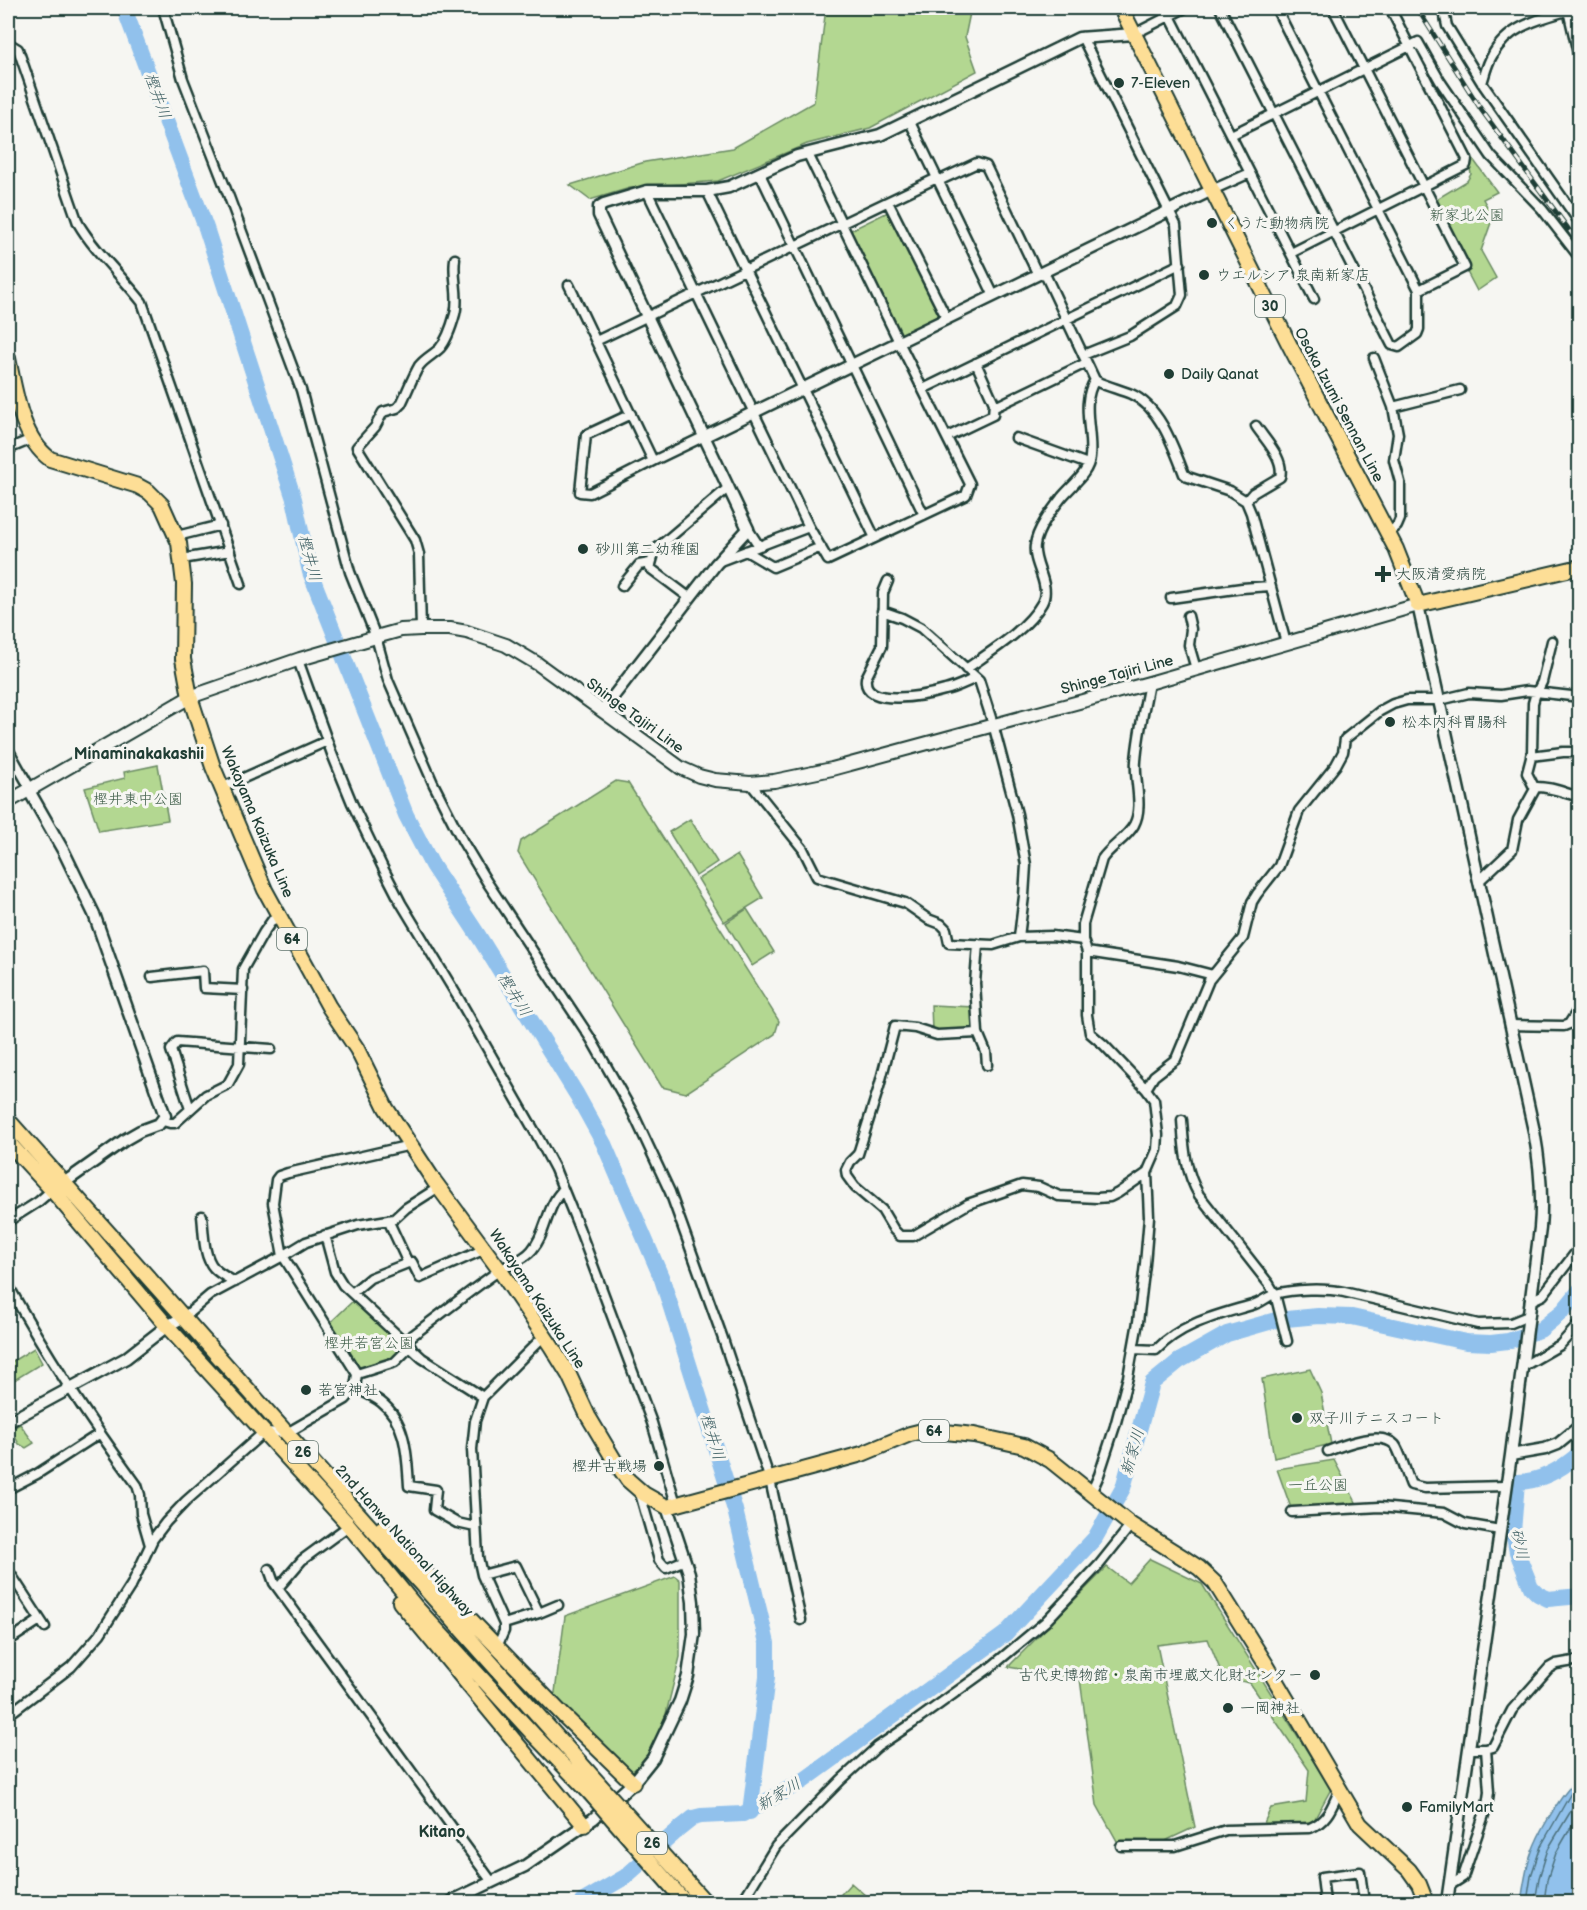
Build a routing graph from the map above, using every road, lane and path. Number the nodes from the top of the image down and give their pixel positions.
1 (163, 8) edge
2 (1122, 8) edge
3 (1185, 8) edge
4 (1220, 8) edge
5 (1276, 8) edge
6 (1333, 8) edge
7 (1390, 8) edge
8 (1443, 8) edge
9 (1573, 8) edge
10 (1168, 11) edge
11 (1134, 34) junction
12 (1082, 37) junction
13 (8, 43) edge
14 (1409, 46) junction
15 (1580, 62) edge
16 (1363, 69) junction
17 (1482, 83) junction
18 (1318, 91) junction
19 (1274, 113) junction
20 (909, 120) junction
21 (1231, 135) junction
22 (808, 154) junction
23 (1250, 173) junction
24 (760, 174) junction
25 (938, 179) junction
26 (1423, 186) junction
27 (1212, 190) junction
28 (647, 191) junction
29 (707, 191) junction
30 (888, 202) junction
31 (1378, 209) junction
32 (1169, 211) junction
33 (1580, 223) edge
34 (842, 224) junction
35 (1334, 231) junction
36 (794, 247) junction
37 (1291, 253) junction
38 (1580, 258) edge
39 (455, 259) dead end
40 (1180, 264) junction
41 (746, 270) junction
42 (1041, 274) junction
43 (569, 285) dead end
44 (1419, 290) junction
45 (697, 293) junction
46 (994, 296) junction
47 (1314, 298) dead end
48 (648, 318) junction
49 (947, 319) junction
50 (1066, 319) junction
51 (596, 342) junction
52 (899, 342) junction
53 (8, 358) edge
54 (1374, 358) dead end
55 (1085, 359) junction
56 (976, 363) junction
57 (851, 365) junction
58 (1095, 380) junction
59 (802, 389) junction
60 (922, 389) junction
61 (1460, 390) dead end
62 (995, 407) junction
63 (1393, 407) junction
64 (755, 412) junction
65 (631, 414) junction
66 (1256, 426) dead end
67 (705, 436) junction
68 (947, 437) junction
69 (1016, 438) dead end
70 (32, 439) junction
71 (8, 449) edge
72 (653, 461) junction
73 (1088, 464) junction
74 (729, 486) junction
75 (1246, 501) junction
76 (924, 515) junction
77 (220, 525) junction
78 (809, 527) junction
79 (748, 529) junction
80 (1388, 533) junction
81 (177, 536) junction
82 (875, 538) junction
83 (759, 546) junction
84 (820, 547) junction
85 (230, 551) junction
86 (746, 551) junction
87 (182, 559) junction
88 (720, 561) junction
89 (650, 564) junction
90 (1580, 567) edge
91 (888, 581) dead end
92 (241, 584) dead end
93 (622, 586) dead end
94 (1270, 586) junction
95 (690, 598) junction
96 (1171, 598) dead end
97 (1418, 605) junction
98 (882, 611) junction
99 (1188, 616) dead end
100 (421, 629) junction
101 (374, 637) junction
102 (1552, 641) dead end
103 (1286, 643) junction
104 (299, 660) junction
105 (966, 669) junction
106 (1196, 669) junction
107 (976, 678) junction
108 (1149, 683) junction
109 (1537, 691) junction
110 (190, 697) junction
111 (1580, 697) edge
112 (1440, 700) junction
113 (602, 711) junction
114 (993, 724) junction
115 (327, 741) junction
116 (8, 749) edge
117 (1580, 752) edge
118 (1531, 756) junction
119 (750, 783) junction
120 (1534, 787) junction
121 (221, 788) junction
122 (29, 789) junction
123 (1580, 797) edge
124 (8, 802) edge
125 (1479, 881) junction
126 (278, 912) junction
127 (1018, 937) junction
128 (1083, 939) junction
129 (978, 944) junction
130 (1087, 952) junction
131 (1213, 975) junction
132 (152, 977) dead end
133 (243, 990) junction
134 (1580, 1007) edge
135 (1510, 1025) junction
136 (978, 1033) junction
137 (241, 1047) junction
138 (271, 1049) dead end
139 (987, 1065) dead end
140 (1146, 1089) junction
141 (190, 1109) junction
142 (8, 1120) edge
143 (1182, 1120) dead end
144 (163, 1121) junction
145 (8, 1142) edge
146 (411, 1145) junction
147 (1147, 1173) junction
148 (58, 1187) junction
149 (439, 1187) junction
150 (563, 1190) junction
151 (202, 1216) dead end
152 (388, 1220) junction
153 (8, 1221) edge
154 (325, 1235) junction
155 (1580, 1246) edge
156 (485, 1249) junction
157 (283, 1256) junction
158 (408, 1263) junction
159 (499, 1269) junction
160 (234, 1282) junction
161 (8, 1285) edge
162 (352, 1293) junction
163 (1275, 1294) junction
164 (1530, 1301) junction
165 (1528, 1316) junction
166 (184, 1317) junction
167 (1580, 1323) edge
168 (167, 1326) junction
169 (544, 1336) junction
170 (1287, 1341) dead end
171 (408, 1344) junction
172 (1133, 1349) junction
173 (1522, 1367) junction
174 (357, 1374) junction
175 (70, 1387) junction
176 (355, 1388) junction
177 (483, 1397) junction
178 (8, 1422) edge
179 (1580, 1426) edge
180 (264, 1432) junction
181 (287, 1432) junction
182 (99, 1434) junction
183 (1328, 1451) dead end
184 (1511, 1455) junction
185 (767, 1480) junction
186 (1506, 1486) junction
187 (8, 1489) edge
188 (639, 1489) junction
189 (1092, 1494) junction
190 (345, 1500) junction
191 (672, 1505) junction
192 (1292, 1512) dead end
193 (1127, 1522) junction
194 (346, 1524) junction
195 (475, 1527) junction
196 (1500, 1530) junction
197 (150, 1545) junction
198 (685, 1560) junction
199 (269, 1569) dead end
200 (482, 1575) junction
201 (9, 1576) edge
202 (278, 1588) junction
203 (558, 1605) dead end
204 (538, 1614) junction
205 (801, 1620) dead end
206 (504, 1624) junction
207 (8, 1641) edge
208 (497, 1647) junction
209 (1580, 1660) edge
210 (8, 1715) edge
211 (1470, 1749) junction
212 (1486, 1749) junction
213 (633, 1783) junction
214 (594, 1788) junction
215 (1340, 1789) junction
216 (584, 1826) junction
217 (1121, 1846) dead end
218 (492, 1882) junction
219 (1449, 1886) junction
220 (450, 1902) edge
221 (685, 1902) edge
222 (705, 1902) edge
223 (742, 1902) edge
224 (1325, 1902) edge
225 (1364, 1902) edge
226 (1426, 1902) edge
227 (1447, 1902) edge

1 - 101 street
2 - 11 main road, Osaka Izumi Sennan Line / 30
3 - 10 street
4 - 19 street
5 - 18 street
6 - 16 street
7 - 14 street
8 - 17 street
9 - 15 street
9 - 17 street
10 - 11 street
10 - 21 street
11 - 12 street
11 - 27 main road, Osaka Izumi Sennan Line / 30
12 - 20 street
12 - 32 street
13 - 77 street
14 - 16 street
14 - 26 street
14 - 38 street
16 - 18 street
16 - 26 street
17 - 33 street
18 - 19 street
18 - 31 street
19 - 21 street
19 - 35 street
20 - 22 street
20 - 25 street
21 - 23 street
22 - 24 street
22 - 34 street
23 - 27 street
23 - 37 street
24 - 29 street
24 - 36 street
25 - 30 street
25 - 42 street
25 - 46 street
26 - 31 street
26 - 44 street
27 - 32 street
27 - 80 main road, Osaka Izumi Sennan Line / 30
28 - 29 street
28 - 45 street
28 - 48 street
29 - 41 street
30 - 34 street
30 - 49 street
31 - 35 street
31 - 44 street
32 - 40 street
32 - 42 street
34 - 36 street
34 - 52 street
35 - 37 street
35 - 44 street
36 - 41 street
36 - 57 street
37 - 47 street
39 - 100 street
40 - 50 street
40 - 55 street
41 - 45 street
41 - 59 street
42 - 46 street
42 - 50 street
43 - 51 street
45 - 48 street
45 - 64 street
46 - 49 street
48 - 51 street
48 - 67 street
49 - 52 street
50 - 55 street
50 - 56 street
51 - 65 street
52 - 57 street
52 - 60 street
53 - 70 main road, Wakayama Kaizuka Line / 64
54 - 63 street
55 - 58 street
55 - 62 street
56 - 60 street
56 - 62 street
57 - 59 street
57 - 76 street
58 - 73 street
58 - 75 street
59 - 64 street
59 - 82 street
60 - 68 street
61 - 63 street
62 - 68 street
63 - 80 street
64 - 67 street
64 - 78 street
65 - 72 street
65 - 72 street
66 - 75 street
67 - 72 street
67 - 74 street
68 - 76 street
69 - 73 street
70 - 71 street
70 - 81 main road, Wakayama Kaizuka Line / 64
73 - 105 street
74 - 79 street
74 - 89 street
75 - 94 street
76 - 82 street
77 - 81 street
77 - 85 street
78 - 83 street
78 - 84 street
79 - 83 street
79 - 88 street
80 - 97 main road, Osaka Izumi Sennan Line / 30
81 - 87 main road, Wakayama Kaizuka Line / 64
82 - 84 street
83 - 86 street
84 - 86 street
85 - 87 street
85 - 92 street
86 - 88 street
87 - 110 main road, Wakayama Kaizuka Line / 64
88 - 95 street
89 - 93 street
89 - 95 street
90 - 97 main road
91 - 98 street
94 - 96 street
94 - 103 street
95 - 113 street
97 - 103 main road, Shinge Tajiri Line
97 - 112 street
98 - 105 street
98 - 107 street
99 - 106 street
100 - 101 main road, Shinge Tajiri Line
100 - 113 main road, Shinge Tajiri Line
101 - 104 main road, Shinge Tajiri Line
101 - 185 street
102 - 109 street
103 - 106 main road, Shinge Tajiri Line
104 - 110 main road, Shinge Tajiri Line
104 - 115 street
105 - 107 street
106 - 108 main road, Shinge Tajiri Line
107 - 114 street
108 - 114 main road, Shinge Tajiri Line
108 - 128 street
109 - 111 street
109 - 112 street
109 - 118 street
110 - 121 main road, Wakayama Kaizuka Line / 64
110 - 122 main road, Shinge Tajiri Line
112 - 125 street
112 - 131 street
113 - 119 main road, Shinge Tajiri Line
114 - 119 main road, Shinge Tajiri Line
114 - 127 street
115 - 121 street
115 - 150 street
116 - 122 street
117 - 118 street
118 - 120 street
119 - 129 street
120 - 123 street
120 - 125 street
121 - 126 main road, Wakayama Kaizuka Line / 64
122 - 124 main road, Shinge Tajiri Line
122 - 144 street
125 - 135 street
126 - 133 street
126 - 146 main road, Wakayama Kaizuka Line / 64
127 - 128 street
127 - 129 street
128 - 130 street
129 - 136 street
130 - 131 street
130 - 140 street
131 - 140 street
132 - 133 street
133 - 137 street
134 - 135 street
135 - 164 street
136 - 139 street
136 - 147 street
137 - 138 street
137 - 141 street
137 - 141 street
140 - 147 street
141 - 144 street
142 - 148 main road, 2nd Hanwa National Highway / 26
143 - 163 street
144 - 148 street
145 - 148 main road, 2nd Hanwa National Highway / 26
146 - 149 main road, Wakayama Kaizuka Line / 64
146 - 157 street
147 - 172 street
148 - 153 street
148 - 166 main road, 2nd Hanwa National Highway / 26
148 - 168 main road, 2nd Hanwa National Highway / 26
149 - 152 street
149 - 156 main road, Wakayama Kaizuka Line / 64
150 - 159 street
150 - 191 street
151 - 160 street
152 - 154 street
152 - 158 street
154 - 157 street
154 - 162 street
155 - 164 street
156 - 158 street
156 - 159 main road, Wakayama Kaizuka Line / 64
157 - 160 street
157 - 174 street
158 - 162 street
159 - 169 main road, Wakayama Kaizuka Line / 64
159 - 171 street
160 - 166 street
161 - 175 street
162 - 171 street
163 - 165 street
163 - 170 street
163 - 172 street
164 - 165 street
165 - 173 street
166 - 168 street
166 - 181 main road, 2nd Hanwa National Highway / 26
167 - 173 street
168 - 175 street
168 - 180 main road, 2nd Hanwa National Highway / 26
169 - 177 street
169 - 188 main road, Wakayama Kaizuka Line / 64
171 - 174 street
171 - 177 street
172 - 189 street
173 - 184 street
174 - 176 street
175 - 178 street
175 - 182 street
176 - 181 street
176 - 195 street
177 - 195 street
179 - 184 street
180 - 181 street
180 - 194 main road, 2nd Hanwa National Highway / 26
180 - 197 street
181 - 190 main road, 2nd Hanwa National Highway / 26
182 - 187 street
182 - 197 street
183 - 186 street
184 - 186 street
185 - 189 main road, 64
185 - 191 main road, 64
185 - 205 street
186 - 196 street
188 - 191 main road, Wakayama Kaizuka Line / 64
188 - 198 street
189 - 193 main road, 64
190 - 208 main road
190 - 214 main road, 2nd Hanwa National Highway / 26
191 - 198 street
192 - 196 street
193 - 215 main road, 64
193 - 223 street
194 - 202 street
194 - 214 main road, 2nd Hanwa National Highway / 26
194 - 216 main road
195 - 200 street
196 - 211 street
197 - 210 street
198 - 213 street
199 - 202 street
200 - 204 street
200 - 206 street
201 - 207 street
202 - 218 street
203 - 204 street
204 - 206 street
206 - 208 street
208 - 213 main road
209 - 212 street
211 - 212 street
211 - 219 street
212 - 219 street
213 - 216 street
214 - 221 main road, 2nd Hanwa National Highway / 26, bridge
214 - 222 main road, 2nd Hanwa National Highway / 26, bridge
215 - 217 street
215 - 226 main road, 64
216 - 218 street
218 - 220 street
219 - 227 street
224 - 225 street

